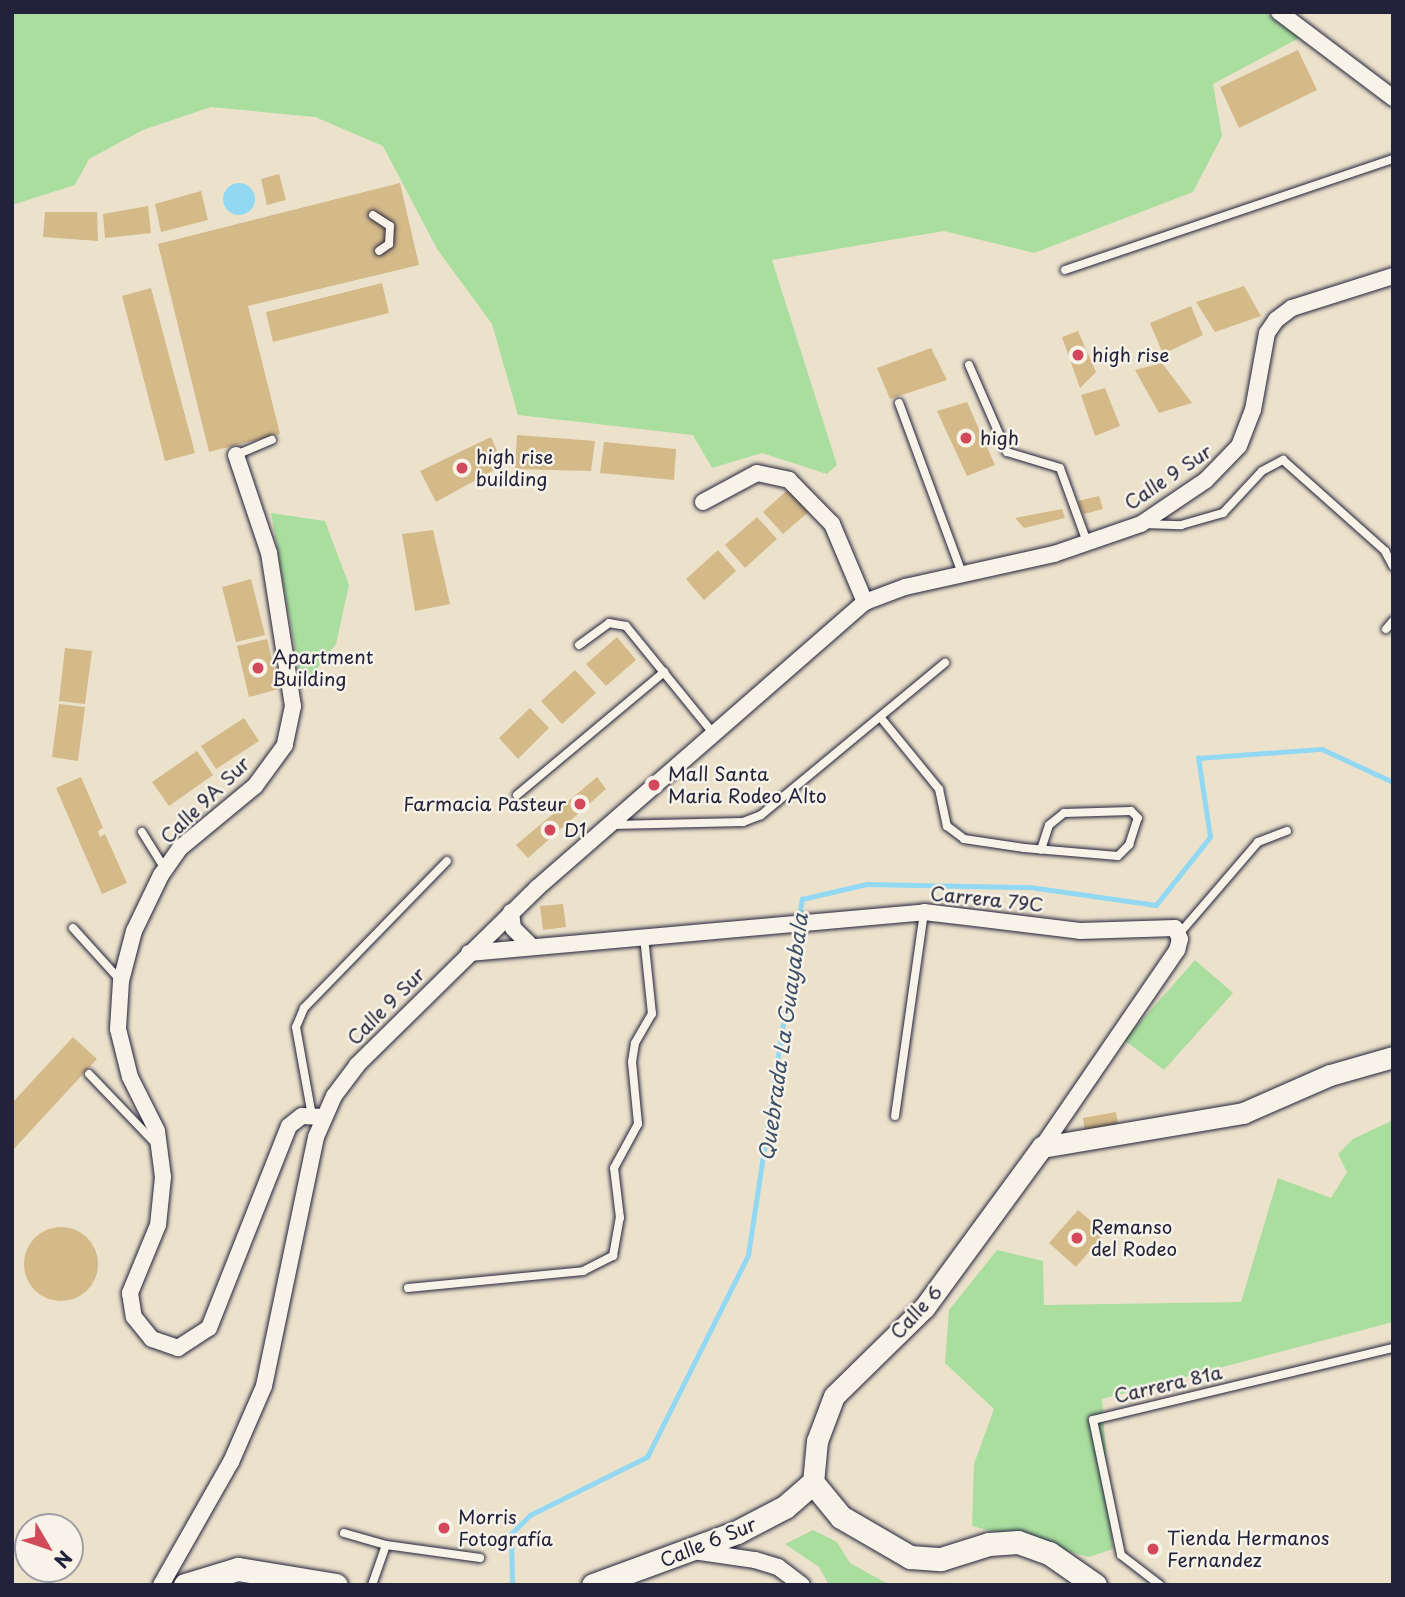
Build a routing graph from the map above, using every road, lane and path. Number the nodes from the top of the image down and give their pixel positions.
1 (1279, 12) edge
2 (1393, 98) edge
3 (1393, 159) edge
4 (373, 215) dead end
5 (379, 251) dead end
6 (1065, 270) dead end
7 (1393, 276) edge
8 (969, 365) dead end
9 (899, 402) dead end
10 (272, 440) dead end
11 (236, 454) joint
12 (703, 502) dead end
13 (1141, 524) junction
14 (1087, 542) junction
15 (1393, 566) edge
16 (962, 573) junction
17 (865, 603) junction
18 (1393, 621) edge
19 (1386, 629) dead end
20 (579, 645) dead end
21 (945, 663) dead end
22 (664, 672) junction
23 (881, 718) junction
24 (713, 733) junction
25 (517, 794) dead end
26 (612, 825) junction
27 (1287, 831) dead end
28 (142, 832) dead end
29 (1041, 849) junction
30 (447, 861) dead end
31 (165, 869) junction
32 (511, 912) junction
33 (925, 912) junction
34 (73, 928) dead end
35 (644, 935) junction
36 (1179, 936) junction
37 (530, 945) junction
38 (469, 953) junction
39 (121, 981) junction
40 (1393, 1057) edge
41 (89, 1074) dead end
42 (895, 1116) dead end
43 (318, 1117) junction
44 (159, 1147) junction
45 (1042, 1147) junction
46 (408, 1288) dead end
47 (1393, 1348) edge
48 (813, 1483) junction
49 (344, 1533) dead end
50 (386, 1545) junction
51 (693, 1551) junction
52 (480, 1558) dead end
53 (161, 1585) edge
54 (186, 1585) edge
55 (336, 1585) edge
56 (372, 1585) edge
57 (593, 1585) edge
58 (802, 1585) edge
59 (1095, 1585) edge
60 (1160, 1585) edge

1 - 2 street
3 - 6 lane
4 - 5 lane
7 - 13 street, Calle 9 Sur
8 - 14 lane
9 - 16 lane
10 - 11 lane
11 - 31 street, Calle 9A Sur
12 - 17 street
13 - 14 street, Calle 9 Sur
13 - 15 lane
14 - 16 street, Calle 9 Sur
16 - 17 street, Calle 9 Sur
17 - 24 street, Calle 9 Sur
18 - 19 lane
20 - 22 lane
21 - 23 lane
22 - 24 lane
22 - 25 lane
23 - 26 lane
23 - 29 lane
24 - 26 street, Calle 9 Sur
26 - 32 street, Calle 9 Sur
27 - 36 lane
28 - 31 lane
29 - 29 lane
30 - 43 lane
31 - 39 street, Calle 9A Sur
32 - 37 street
32 - 38 street, Calle 9 Sur
33 - 35 street, Carrera 79C
33 - 36 street, Carrera 79C
33 - 42 lane
34 - 39 lane
35 - 37 street, Carrera 79C
35 - 46 lane
36 - 45 street, Calle 6
37 - 38 street, Carrera 79C
38 - 43 street, Calle 9 Sur
39 - 44 street, Calle 9A Sur
40 - 45 street
41 - 44 lane
43 - 44 street, Calle 9A Sur
43 - 53 street, Calle 9 Sur
45 - 48 street, Calle 6
47 - 60 lane, Carrera 81a
48 - 51 main road, Calle 6 Sur
48 - 59 main road
49 - 50 lane
50 - 52 lane
50 - 56 lane
51 - 57 main road, Calle 6 Sur
51 - 58 street
54 - 55 main road

